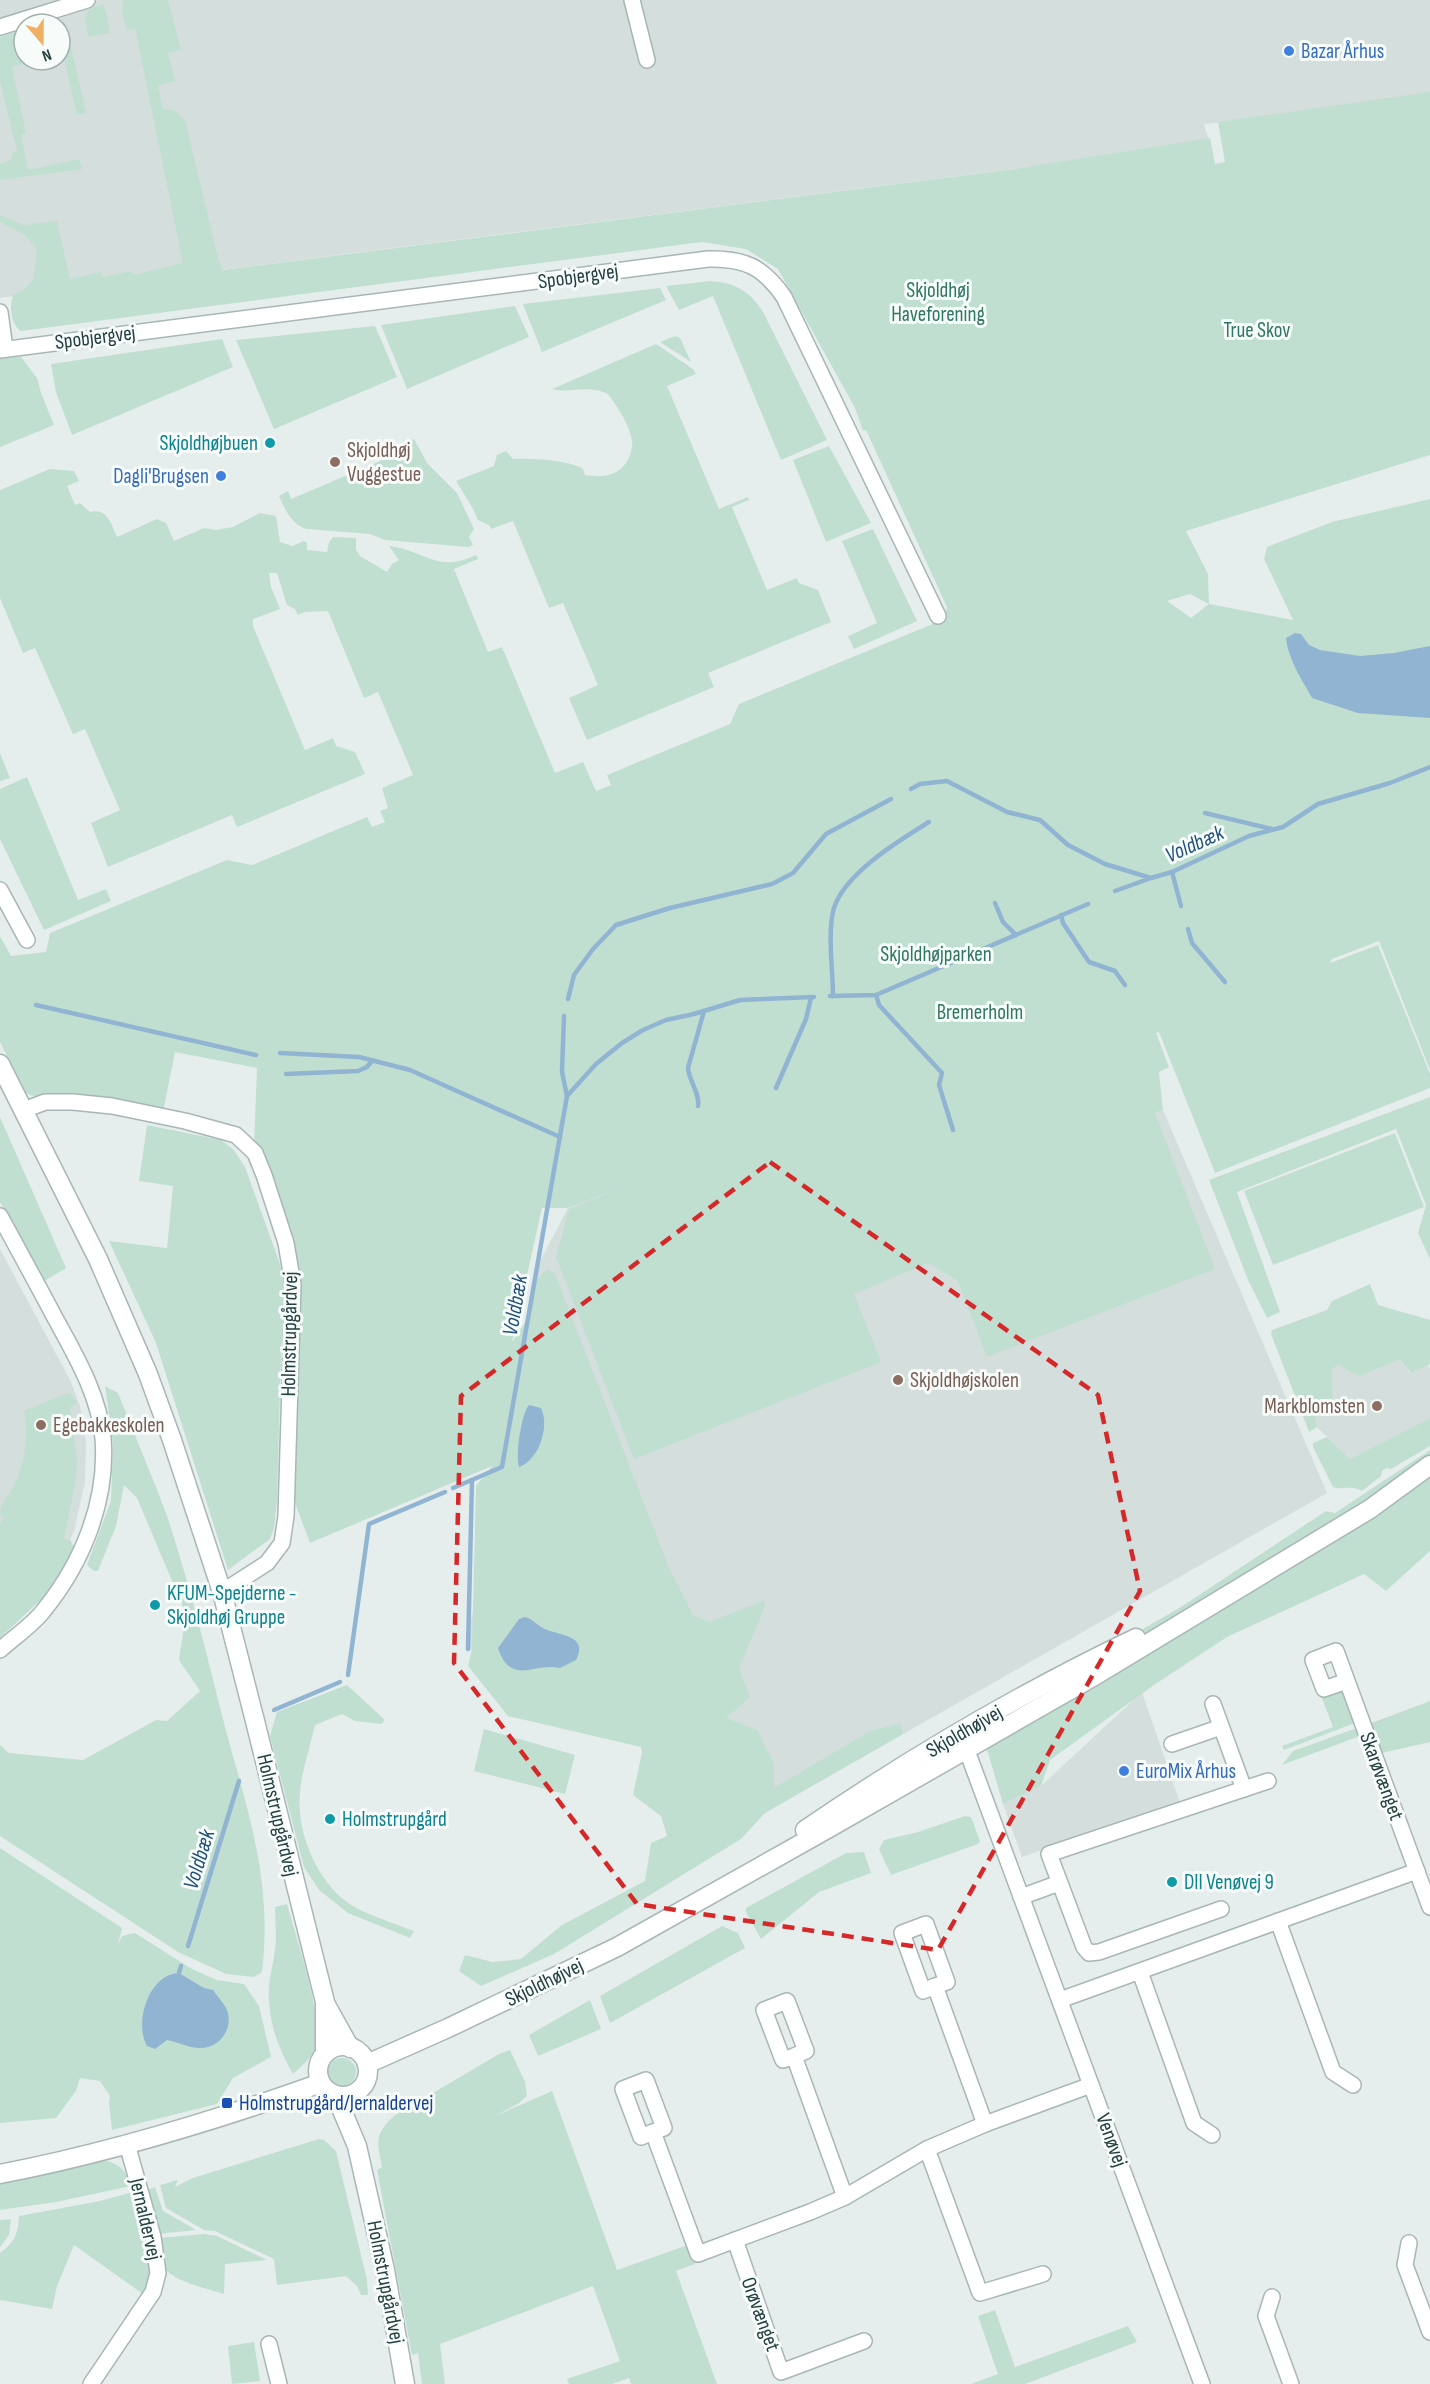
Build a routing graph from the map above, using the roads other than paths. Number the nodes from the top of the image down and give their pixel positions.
1 (87, 0) edge
2 (632, 0) edge
3 (0, 27) edge
4 (647, 60) dead end
5 (0, 312) edge
6 (3, 349) edge
7 (938, 616) dead end
8 (0, 890) edge
9 (27, 940) dead end
10 (0, 1064) edge
11 (5, 1086) edge
12 (24, 1110) junction
13 (0, 1216) edge
14 (1430, 1465) edge
15 (222, 1592) junction
16 (0, 1650) edge
17 (1347, 1681) dead end
18 (1213, 1704) dead end
19 (1221, 1727) junction
20 (963, 1740) junction
21 (1172, 1744) dead end
22 (1268, 1781) dead end
23 (1244, 1789) junction
24 (1417, 1871) junction
25 (1059, 1883) junction
26 (1021, 1897) junction
27 (1430, 1906) edge
28 (1221, 1909) dead end
29 (1278, 1921) junction
30 (1140, 1972) junction
31 (935, 1986) dead end
32 (1060, 2000) junction
33 (325, 2002) junction
34 (350, 2048) junction
35 (325, 2054) junction
36 (794, 2056) dead end
37 (367, 2064) junction
38 (321, 2083) junction
39 (1091, 2085) junction
40 (1353, 2085) dead end
41 (357, 2092) junction
42 (336, 2096) junction
43 (985, 2124) junction
44 (653, 2132) dead end
45 (1212, 2135) dead end
46 (127, 2144) junction
47 (357, 2146) junction
48 (927, 2149) junction
49 (0, 2174) edge
50 (845, 2197) junction
51 (735, 2240) junction
52 (1409, 2243) dead end
53 (1043, 2274) dead end
54 (1272, 2297) dead end
55 (1430, 2332) edge
56 (864, 2342) dead end
57 (269, 2344) dead end
58 (91, 2384) edge
59 (279, 2384) edge
60 (405, 2384) edge
61 (1202, 2384) edge
62 (1291, 2384) edge

1 - 3 street
2 - 4 street
5 - 6 street, Spobjergvej
6 - 7 street, Spobjergvej
8 - 9 street
10 - 11 street, Holmstrupgårdvej
11 - 12 street, Holmstrupgårdvej
12 - 15 street, Holmstrupgårdvej
12 - 15 street, Holmstrupgårdvej
13 - 16 street
14 - 20 street, Skjoldhøjvej
15 - 33 street, Holmstrupgårdvej
17 - 24 street, Skarøvænget
18 - 19 street
19 - 21 street
19 - 23 street
20 - 26 street, Venøvej
20 - 37 street, Skjoldhøjvej
22 - 23 street
23 - 25 street
24 - 27 street, Skarøvænget
24 - 29 street
25 - 26 street
25 - 28 street
26 - 32 street, Venøvej
29 - 30 street
29 - 40 street
30 - 32 street
30 - 45 street
31 - 43 street
32 - 39 street, Venøvej
33 - 34 street, Holmstrupgårdvej
33 - 35 street, Holmstrupgårdvej
34 - 35 street
34 - 37 street
35 - 38 street
36 - 50 street
37 - 41 street
38 - 42 street
38 - 46 street
39 - 43 street
39 - 61 street, Venøvej
41 - 42 street
41 - 47 street, Holmstrupgårdvej
42 - 47 street, Holmstrupgårdvej
43 - 48 street
44 - 51 street
46 - 49 street
46 - 58 street, Jernaldervej
47 - 60 street, Holmstrupgårdvej
48 - 50 street
48 - 53 street
50 - 51 street
51 - 56 street, Orøvænget
52 - 55 street
54 - 62 street
57 - 59 street

